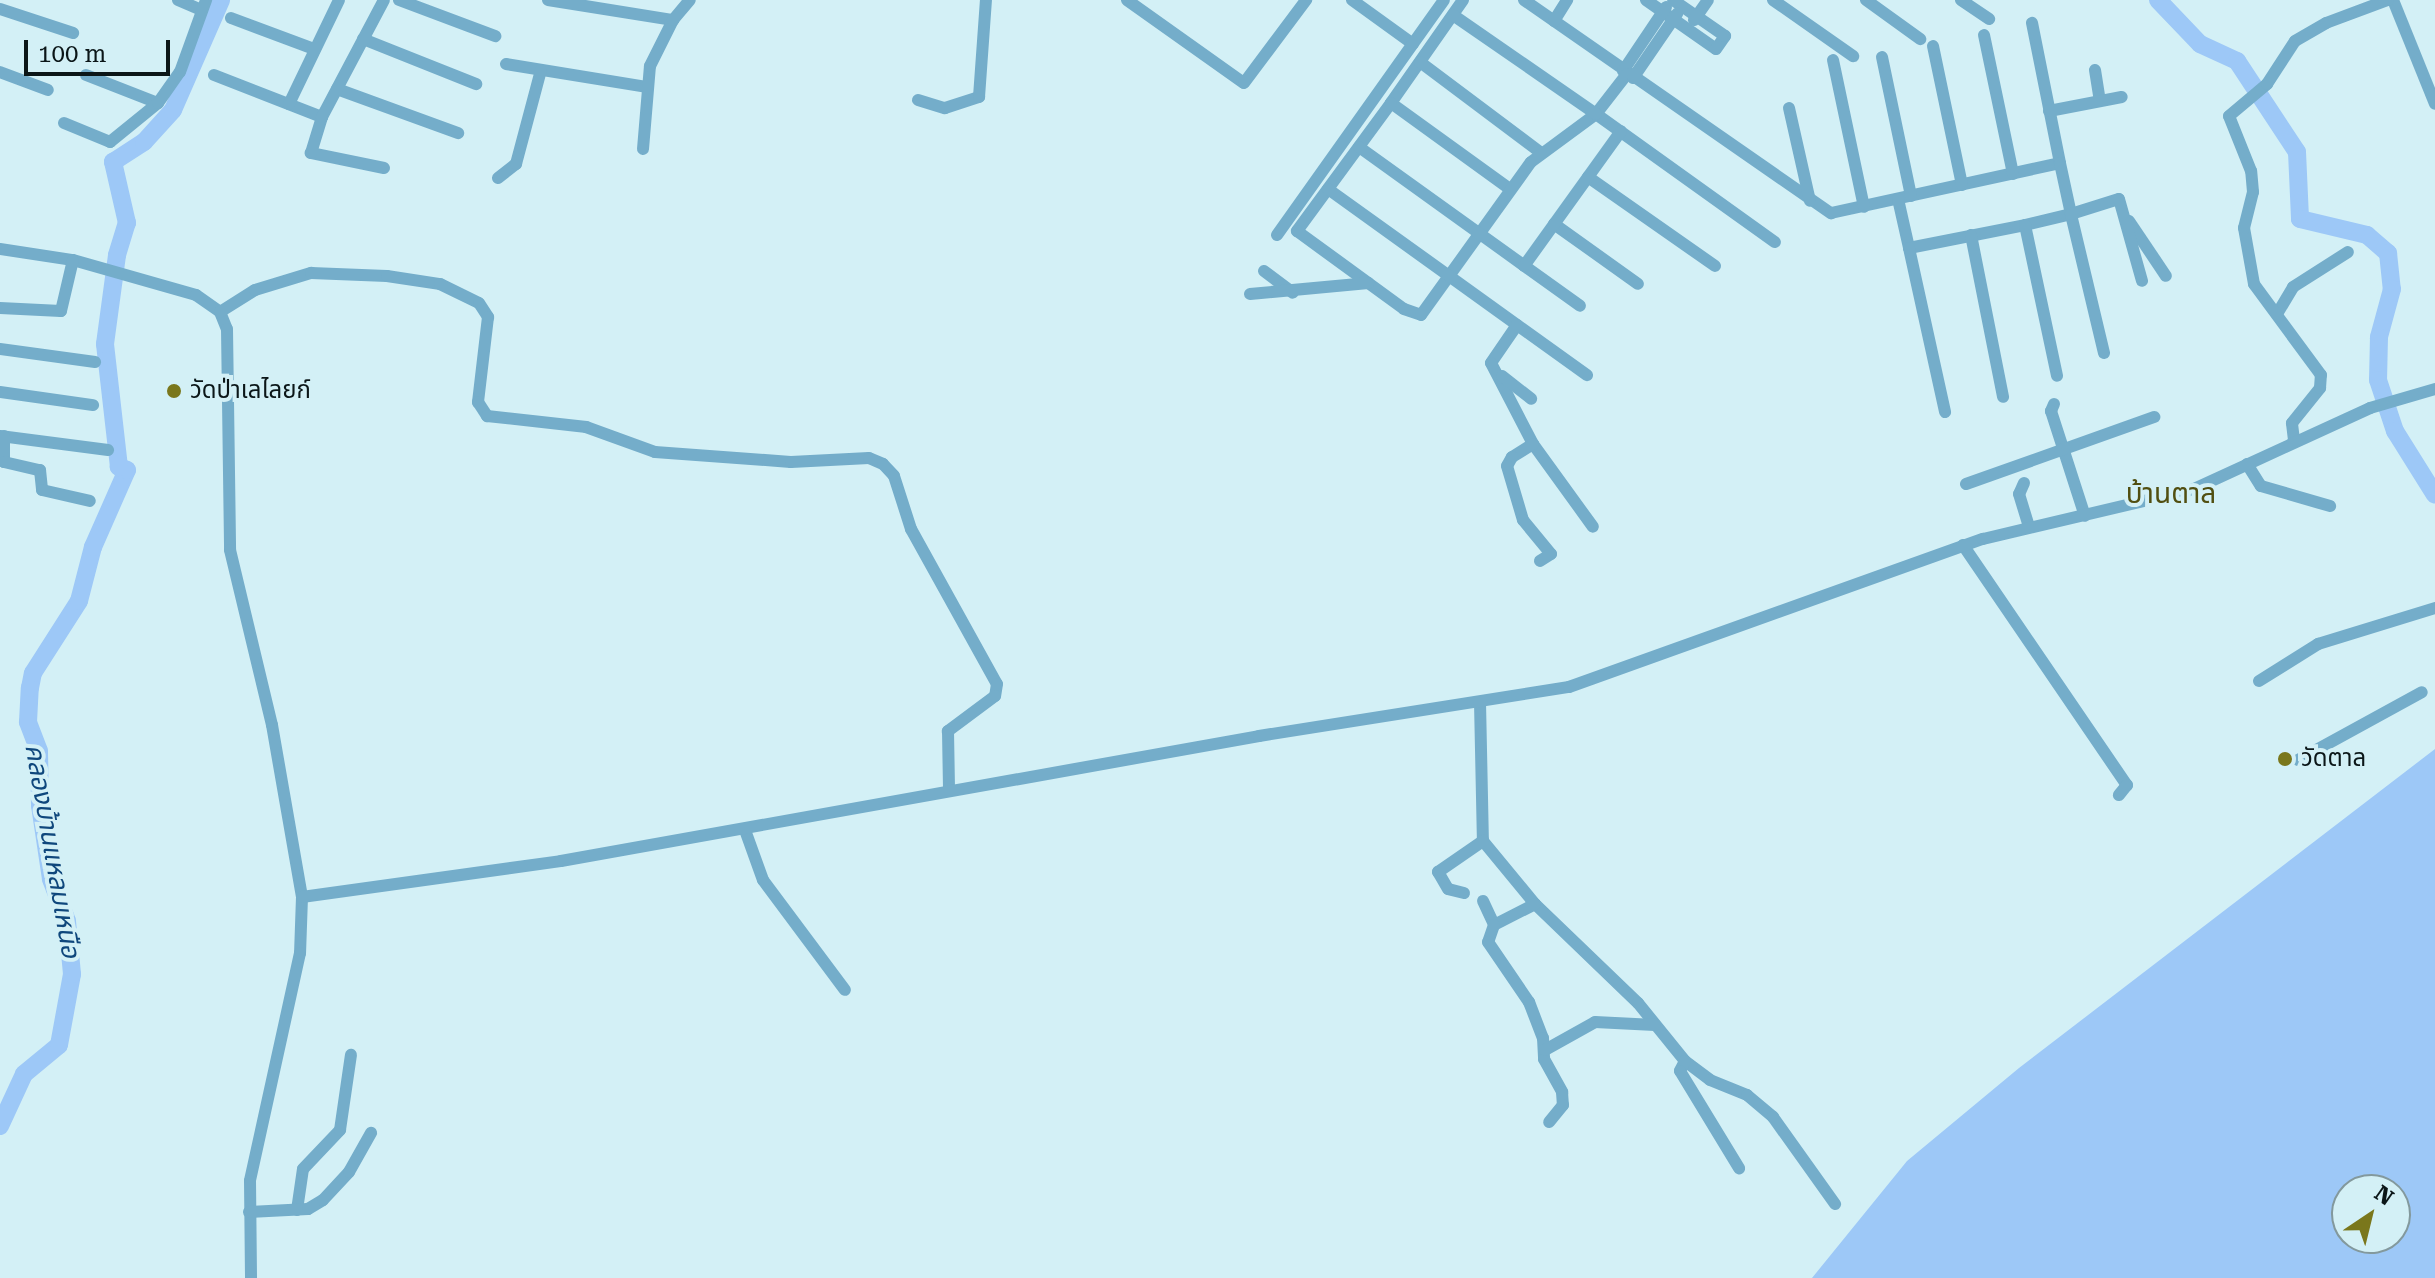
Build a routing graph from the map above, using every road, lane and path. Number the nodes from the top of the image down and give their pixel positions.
1 (178, 0) edge
2 (384, 0) edge
3 (399, 0) edge
4 (548, 0) edge
5 (690, 0) edge
6 (986, 0) edge
7 (1127, 0) edge
8 (1288, 0) edge
9 (1352, 0) edge
10 (1444, 0) edge
11 (1463, 0) edge
12 (1524, 0) edge
13 (1567, 0) edge
14 (1646, 0) edge
15 (1708, 0) edge
16 (1773, 0) edge
17 (1866, 0) edge
18 (1961, 0) edge
19 (2390, 0) edge
20 (334, 2) edge
21 (1679, 2) edge
22 (1303, 4) edge
23 (204, 5) edge
24 (0, 9) edge
25 (1453, 15) junction
26 (1668, 15) junction
27 (1697, 16) junction
28 (231, 18) dead end
29 (1989, 19) dead end
30 (673, 20) junction
31 (1554, 21) junction
32 (2032, 23) dead end
33 (1688, 29) junction
34 (73, 33) dead end
35 (1984, 35) dead end
36 (495, 36) dead end
37 (363, 39) junction
38 (1920, 39) dead end
39 (1413, 44) junction
40 (1933, 46) dead end
41 (314, 49) junction
42 (1853, 56) dead end
43 (1882, 57) dead end
44 (1833, 60) dead end
45 (1420, 62) junction
46 (506, 64) dead end
47 (541, 70) junction
48 (2095, 70) dead end
49 (0, 72) edge
50 (1628, 74) junction
51 (86, 75) dead end
52 (214, 75) dead end
53 (476, 84) dead end
54 (646, 87) junction
55 (337, 89) junction
56 (48, 90) dead end
57 (2122, 97) dead end
58 (918, 100) dead end
59 (2100, 101) junction
60 (158, 103) junction
61 (1391, 103) junction
62 (289, 104) junction
63 (2435, 104) edge
64 (1789, 108) dead end
65 (2049, 111) junction
66 (1596, 114) junction
67 (322, 117) junction
68 (64, 123) dead end
69 (1621, 131) junction
70 (458, 133) dead end
71 (1359, 147) junction
72 (643, 149) dead end
73 (1540, 152) junction
74 (2060, 163) junction
75 (384, 168) dead end
76 (2013, 174) junction
77 (1588, 177) junction
78 (498, 178) dead end
79 (1962, 185) junction
80 (1328, 189) junction
81 (1510, 189) junction
82 (1905, 198) junction
83 (1810, 201) junction
84 (1864, 207) junction
85 (2123, 212) junction
86 (2071, 214) junction
87 (1554, 224) junction
88 (2025, 225) junction
89 (1479, 233) junction
90 (1277, 235) dead end
91 (1971, 235) junction
92 (1775, 242) dead end
93 (1909, 248) junction
94 (0, 249) edge
95 (2348, 252) dead end
96 (73, 260) junction
97 (1524, 266) junction
98 (1715, 266) dead end
99 (1264, 271) dead end
100 (1449, 276) junction
101 (2166, 276) dead end
102 (2142, 281) dead end
103 (1368, 283) junction
104 (1638, 284) dead end
105 (1293, 293) junction
106 (1250, 294) dead end
107 (1580, 306) dead end
108 (0, 308) edge
109 (220, 312) junction
110 (2277, 314) junction
111 (1517, 325) junction
112 (0, 349) edge
113 (2104, 353) dead end
114 (95, 362) dead end
115 (1496, 372) junction
116 (1587, 375) dead end
117 (2057, 376) dead end
118 (2435, 389) edge
119 (0, 392) edge
120 (2003, 397) dead end
121 (1531, 399) dead end
122 (2054, 404) dead end
123 (93, 405) dead end
124 (1945, 412) dead end
125 (2154, 417) dead end
126 (2, 436) edge
127 (2294, 440) junction
128 (1533, 444) junction
129 (108, 450) dead end
130 (2062, 451) junction
131 (2247, 464) junction
132 (2024, 483) dead end
133 (1966, 484) dead end
134 (90, 501) dead end
135 (2330, 506) dead end
136 (2085, 516) junction
137 (1593, 527) dead end
138 (2029, 527) junction
139 (1963, 545) junction
140 (1540, 561) dead end
141 (2435, 608) edge
142 (2259, 681) dead end
143 (2422, 692) dead end
144 (1480, 702) junction
145 (2298, 760) dead end
146 (949, 790) junction
147 (2119, 795) dead end
148 (745, 830) junction
149 (1483, 841) junction
150 (1464, 893) dead end
151 (302, 897) junction
152 (1483, 901) dead end
153 (1535, 904) junction
154 (1494, 925) junction
155 (845, 990) dead end
156 (1655, 1025) junction
157 (1545, 1050) junction
158 (351, 1055) dead end
159 (1685, 1061) junction
160 (1549, 1122) dead end
161 (371, 1133) dead end
162 (1739, 1168) dead end
163 (1835, 1204) dead end
164 (297, 1210) junction
165 (249, 1212) junction
166 (251, 1278) edge

1 - 23 street
2 - 37 street
3 - 36 street
4 - 30 street
5 - 30 street
6 - 58 street
7 - 22 street
8 - 22 street
9 - 39 street
10 - 39 street
11 - 25 street
12 - 31 street
13 - 31 street
14 - 26 street
15 - 27 street
16 - 42 street
17 - 38 street
18 - 29 street
19 - 63 street
19 - 110 street
20 - 41 street
21 - 26 street
21 - 27 street
23 - 60 street
24 - 34 street
25 - 45 street
25 - 66 street
26 - 33 street
26 - 50 street
27 - 33 street
27 - 33 street
28 - 41 street
30 - 54 street
31 - 50 street
32 - 65 street
35 - 76 street
37 - 53 street
37 - 55 street
39 - 90 street
40 - 79 street
41 - 62 street
43 - 82 street
44 - 84 street
45 - 61 street
45 - 73 street
46 - 47 street
47 - 54 street
47 - 78 street
48 - 59 street
49 - 56 street
50 - 66 street
50 - 83 street
51 - 60 street
52 - 62 street
54 - 72 street
55 - 67 street
55 - 70 street
57 - 59 street
59 - 65 street
60 - 68 street
61 - 71 street
61 - 81 street
62 - 67 street
64 - 83 street
65 - 74 street
66 - 69 street
66 - 73 street
67 - 75 street
69 - 77 street
69 - 92 street
71 - 80 street
71 - 89 street
73 - 81 street
74 - 76 street
74 - 86 street
76 - 79 street
77 - 87 street
77 - 98 street
79 - 82 street
80 - 100 street
80 - 103 street
81 - 89 street
82 - 84 street
82 - 93 street
83 - 84 street
85 - 86 street
85 - 101 street
85 - 102 street
86 - 88 street
86 - 113 street
87 - 97 street
87 - 104 street
88 - 91 street
88 - 117 street
89 - 97 street
89 - 100 street
91 - 93 street
91 - 120 street
93 - 124 street
94 - 96 street
95 - 110 street
96 - 108 street
96 - 109 street
97 - 107 street
99 - 105 street
100 - 103 street
100 - 111 street
103 - 105 street
105 - 106 street
109 - 146 street
109 - 151 street
110 - 127 street
111 - 115 street
111 - 116 street
112 - 114 street
115 - 121 street
115 - 128 street
118 - 127 street
119 - 123 street
122 - 130 street
125 - 130 street
126 - 129 street
126 - 134 street
127 - 131 street
128 - 137 street
128 - 140 street
130 - 133 street
130 - 136 street
131 - 135 street
131 - 136 street
132 - 138 street
136 - 138 street
138 - 139 street
139 - 144 street
139 - 147 street
141 - 142 street
143 - 145 street
144 - 146 street
144 - 149 street
146 - 148 street
148 - 151 street
148 - 155 street
149 - 150 street
149 - 153 street
151 - 165 street
152 - 154 street
153 - 154 street
153 - 156 street
154 - 157 street
156 - 157 street
156 - 159 street
157 - 160 street
158 - 164 street
159 - 162 street
159 - 163 street
161 - 164 street
164 - 165 street
165 - 166 street

